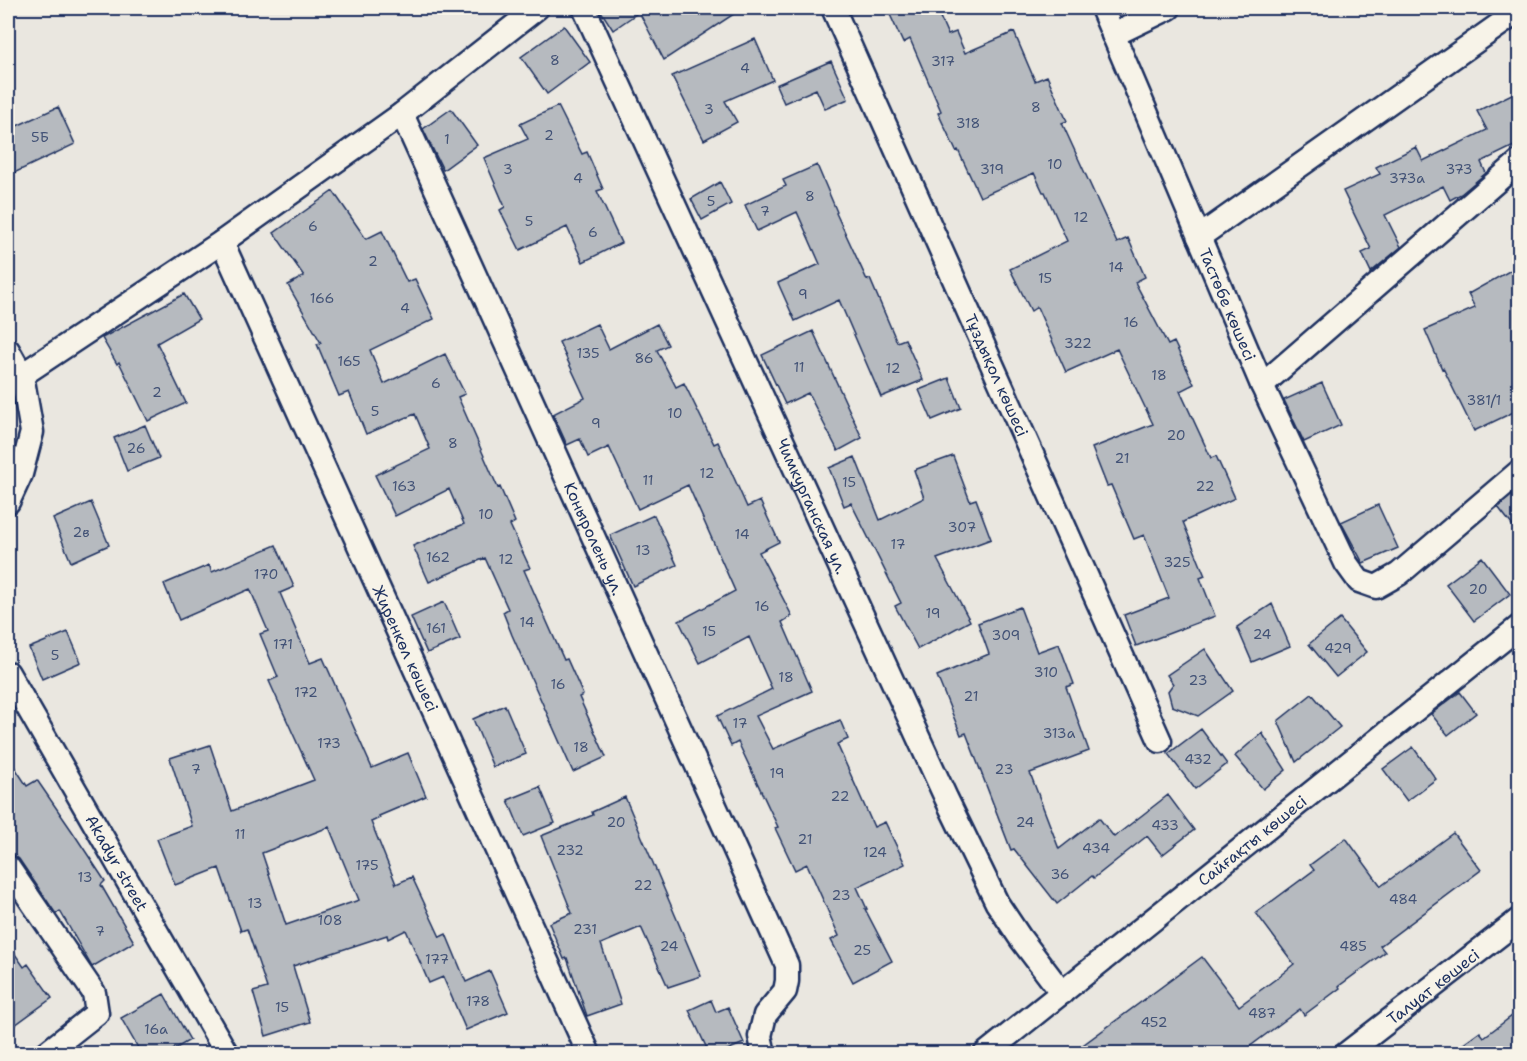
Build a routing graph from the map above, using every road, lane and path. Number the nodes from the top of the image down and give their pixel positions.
1 (537, 8) edge
2 (584, 8) edge
3 (833, 8) edge
4 (1102, 8) edge
5 (1168, 8) edge
6 (1520, 10) edge
7 (1113, 35) junction
8 (402, 114) junction
9 (1520, 161) edge
10 (1199, 237) junction
11 (222, 242) junction
12 (8, 350) edge
13 (22, 375) junction
14 (1262, 385) junction
15 (1520, 471) edge
16 (8, 502) edge
17 (1520, 626) edge
18 (8, 673) edge
19 (1160, 741) dead end
20 (8, 867) edge
21 (1520, 919) edge
22 (1062, 993) junction
23 (45, 1053) edge
24 (227, 1053) edge
25 (589, 1053) edge
26 (764, 1053) edge
27 (985, 1053) edge
28 (1346, 1053) edge

1 - 8 street
2 - 22 street, Чимкурганская ул.
3 - 19 street, Тұздықол көшесі
4 - 7 street, Тастөбе көшесі
5 - 7 street
6 - 10 street
7 - 10 street, Тастөбе көшесі
8 - 11 street
8 - 26 street, Коныролень ул.
9 - 14 street
10 - 14 street, Тастөбе көшесі
11 - 13 street
11 - 25 street, Жиренкөл көшесі
12 - 13 street
13 - 16 street
14 - 15 street, Тастөбе көшесі
17 - 22 street, Сайғақты көшесі
18 - 24 street, Akadyr street
20 - 23 street
21 - 28 street, Талуат көшесі
22 - 27 street, Сайғақты көшесі

